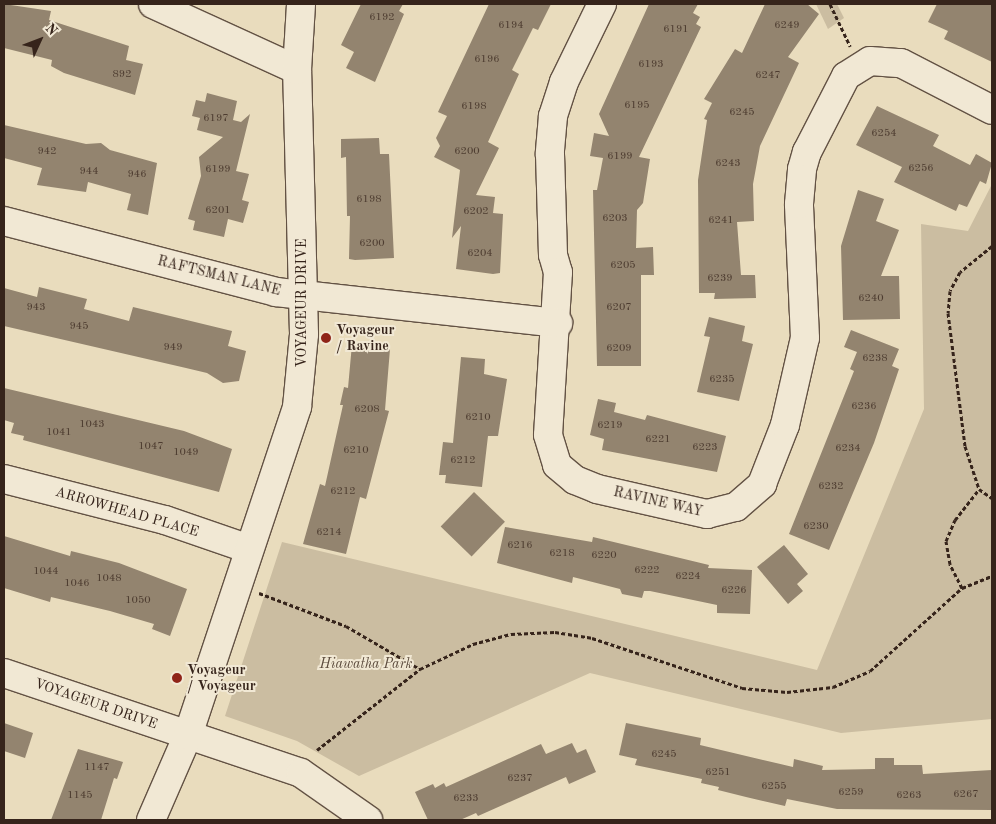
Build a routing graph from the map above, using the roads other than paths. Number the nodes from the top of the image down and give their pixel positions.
1 (153, 4) edge
2 (301, 4) edge
3 (602, 4) edge
4 (297, 70) junction
5 (992, 110) edge
6 (4, 221) edge
7 (304, 296) junction
8 (558, 323) junction
9 (4, 479) edge
10 (249, 549) junction
11 (4, 673) edge
12 (188, 734) junction
13 (151, 820) edge
14 (368, 820) edge

1 - 4 street
2 - 4 street, VOYAGEUR DRIVE
3 - 8 street, RAVINE WAY
4 - 7 street, VOYAGEUR DRIVE
5 - 8 street, RAVINE WAY
6 - 7 street, RAFTSMAN LANE
7 - 8 street, RAFTSMAN LANE
7 - 10 street, VOYAGEUR DRIVE
9 - 10 street, ARROWHEAD PLACE
10 - 12 street, VOYAGEUR DRIVE
11 - 12 street, VOYAGEUR DRIVE
12 - 13 street
12 - 14 street, VOYAGEUR DRIVE

